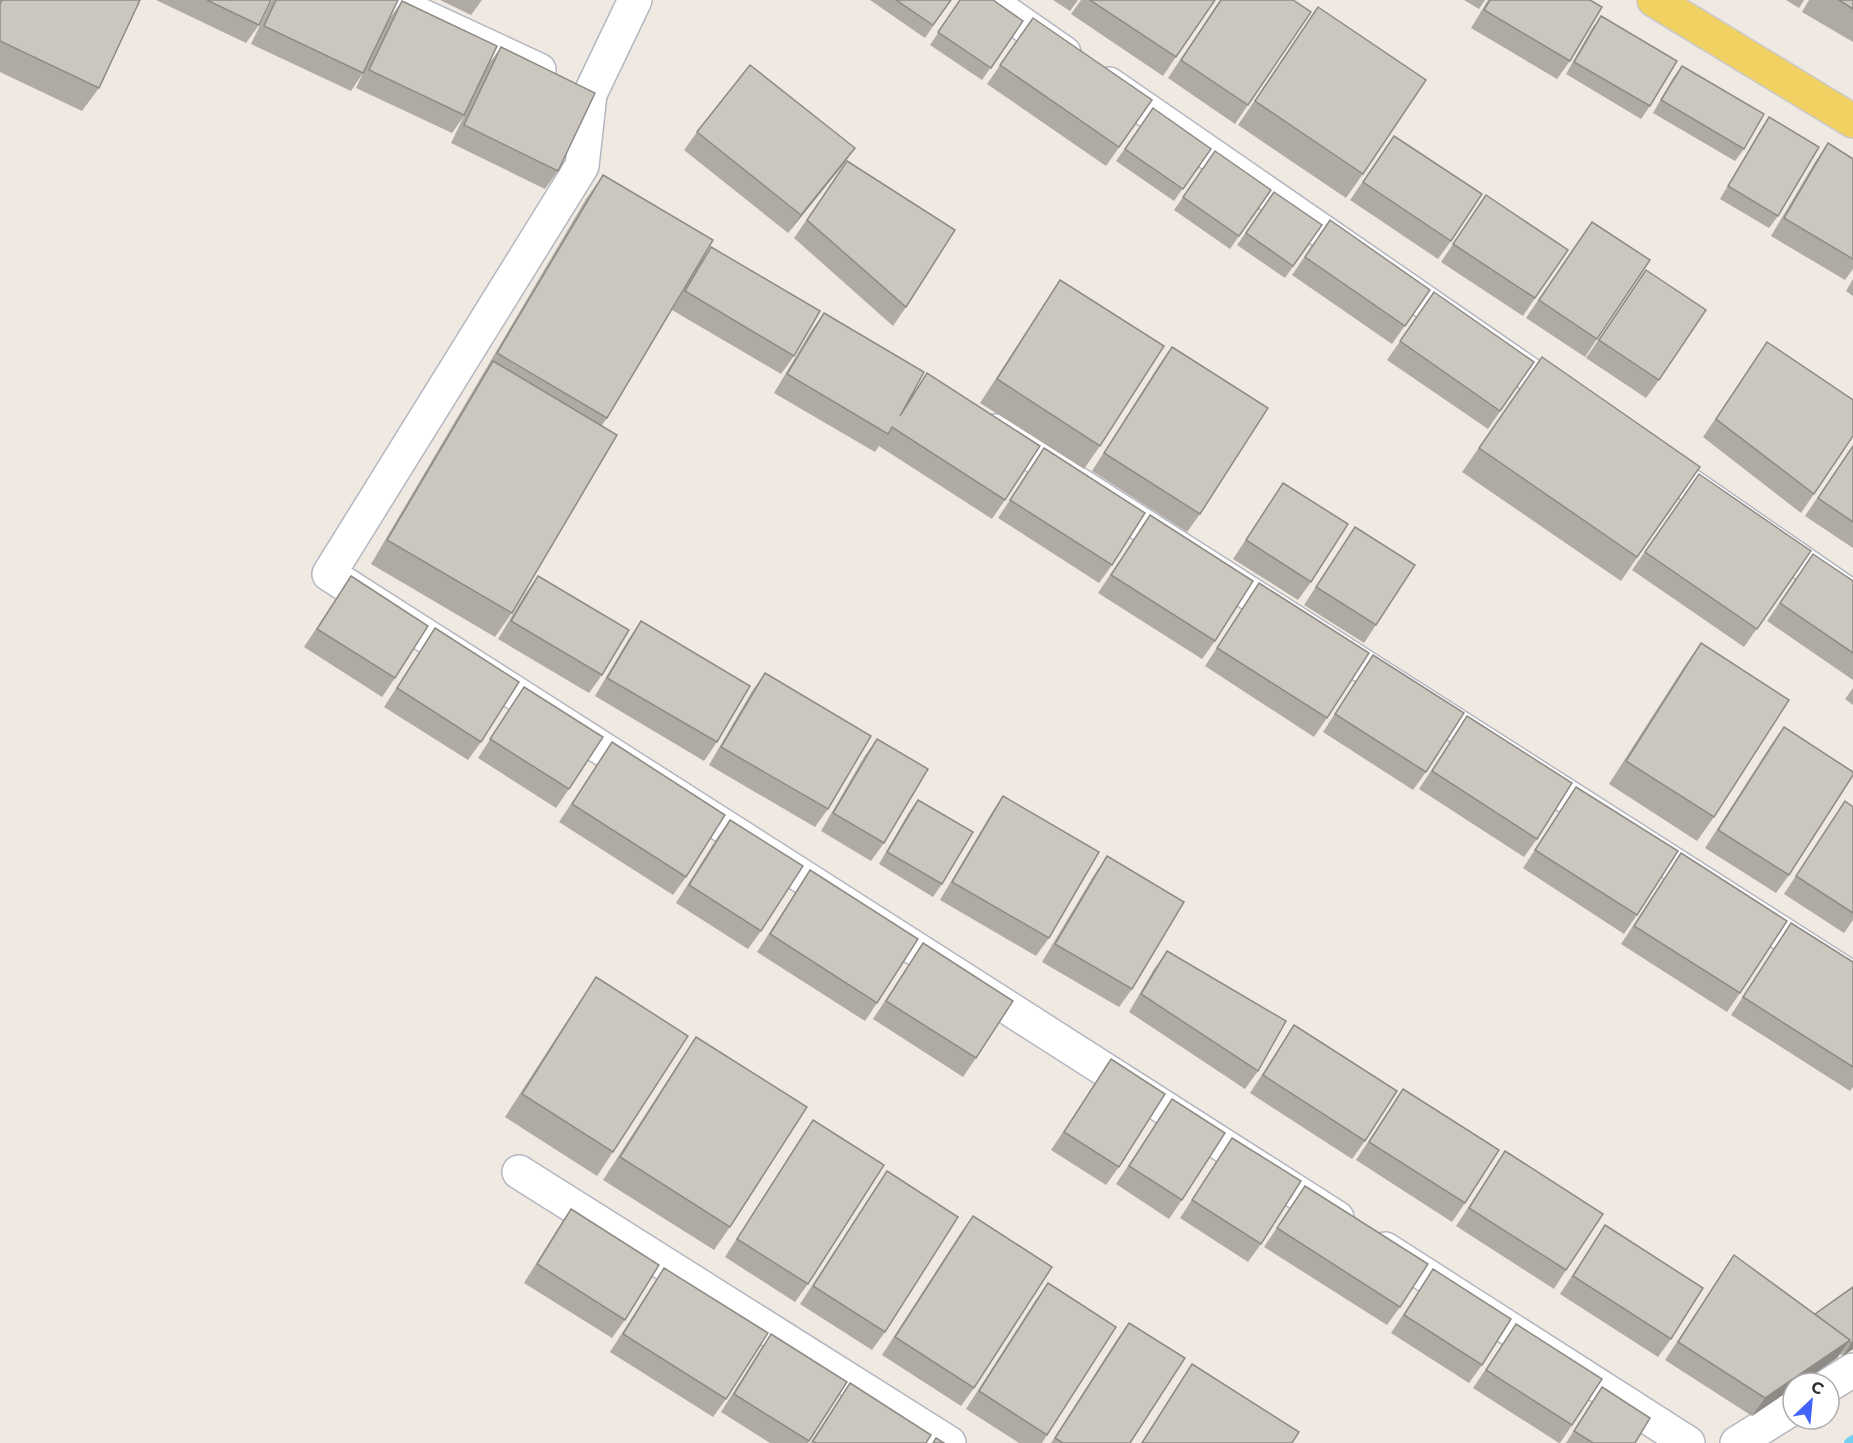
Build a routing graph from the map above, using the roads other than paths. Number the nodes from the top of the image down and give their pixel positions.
1 (388, 0) edge
2 (635, 0) edge
3 (988, 0) edge
4 (1654, 0) edge
5 (590, 94) junction
6 (1853, 121) edge
7 (582, 166) junction
8 (612, 185) edge
9 (965, 411) edge
10 (1598, 421) edge
11 (1627, 441) edge
12 (1853, 598) edge
13 (1853, 979) edge
14 (519, 1173) dead end
15 (1781, 1416) edge
16 (949, 1443) edge
17 (1688, 1443) edge
18 (1737, 1443) edge

1 - 5 street
2 - 5 street
3 - 10 street
4 - 6 main road
5 - 7 street
7 - 8 street
7 - 17 street
9 - 13 street
11 - 12 street
14 - 16 street
15 - 18 street

